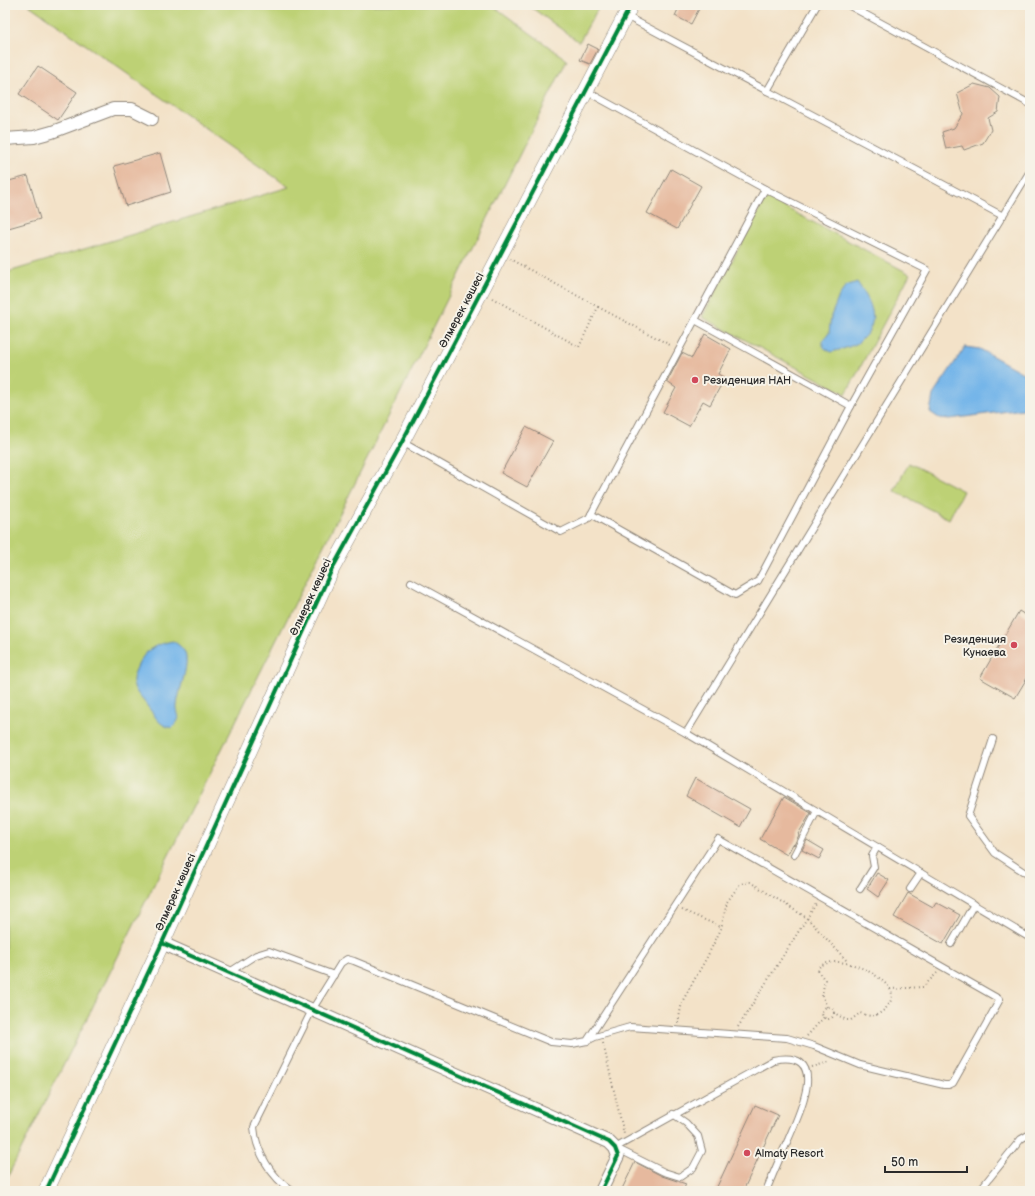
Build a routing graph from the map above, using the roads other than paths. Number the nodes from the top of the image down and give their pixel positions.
1 (817, 5) edge
2 (848, 5) edge
3 (628, 10) edge
4 (586, 91) junction
5 (768, 91) junction
6 (1030, 104) edge
7 (152, 119) dead end
8 (5, 139) edge
9 (1030, 171) edge
10 (765, 189) junction
11 (1003, 216) junction
12 (695, 320) junction
13 (851, 406) junction
14 (402, 442) junction
15 (591, 514) junction
16 (411, 582) dead end
17 (686, 733) junction
18 (993, 739) dead end
19 (817, 811) junction
20 (877, 847) junction
21 (794, 855) dead end
22 (921, 873) junction
23 (1030, 876) edge
24 (860, 889) dead end
25 (910, 889) dead end
26 (974, 904) junction
27 (1030, 938) edge
28 (162, 943) junction
29 (951, 944) dead end
30 (228, 973) junction
31 (334, 974) junction
32 (312, 1010) junction
33 (587, 1041) junction
34 (673, 1114) junction
35 (1030, 1134) edge
36 (615, 1148) junction
37 (46, 1191) edge
38 (292, 1191) edge
39 (601, 1191) edge
40 (766, 1191) edge
41 (979, 1191) edge

1 - 5 lane
2 - 6 lane
3 - 4 street, Әлмерек көшесі
3 - 5 lane
4 - 10 lane
4 - 14 street, Әлмерек көшесі
5 - 11 lane
7 - 8 street
9 - 11 lane
10 - 12 lane
10 - 13 lane
11 - 17 lane
12 - 13 lane
12 - 15 lane
13 - 15 lane
14 - 15 lane
14 - 28 street, Әлмерек көшесі
16 - 17 lane
17 - 19 lane
18 - 23 lane
19 - 20 lane
19 - 21 lane
20 - 22 lane
20 - 24 lane
22 - 25 lane
22 - 26 lane
26 - 27 lane
26 - 29 lane
28 - 30 street
28 - 37 street, Әлмерек көшесі
30 - 31 lane
30 - 32 street
31 - 32 lane
31 - 33 lane
32 - 36 street
32 - 38 lane
33 - 33 lane
34 - 36 lane
34 - 36 lane
34 - 40 lane
35 - 41 lane
36 - 39 street

